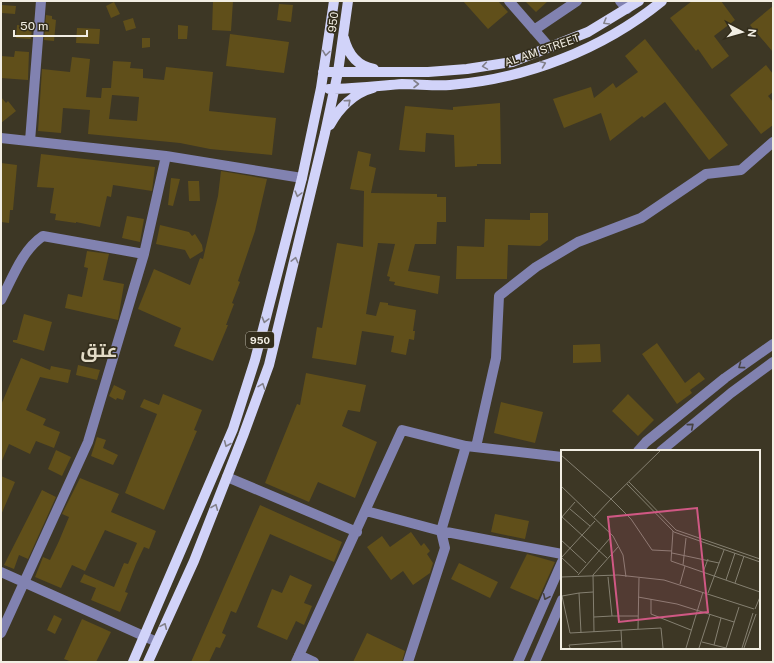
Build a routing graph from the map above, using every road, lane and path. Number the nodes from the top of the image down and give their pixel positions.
1 (41, 1) edge
2 (334, 1) edge
3 (348, 1) edge
4 (509, 1) edge
5 (577, 1) edge
6 (620, 1) edge
7 (640, 1) edge
8 (662, 1) edge
9 (627, 9) junction
10 (345, 26) junction
11 (534, 30) junction
12 (550, 48) junction
13 (380, 71) junction
14 (323, 72) junction
15 (338, 72) junction
16 (392, 85) junction
17 (321, 88) junction
18 (334, 89) junction
19 (325, 133) junction
20 (1, 138) edge
21 (30, 141) junction
22 (773, 142) edge
23 (166, 156) junction
24 (302, 178) junction
25 (144, 254) junction
26 (1, 300) edge
27 (773, 344) edge
28 (773, 362) edge
29 (471, 446) junction
30 (639, 450) edge
31 (662, 450) edge
32 (561, 457) edge
33 (227, 477) junction
34 (366, 510) junction
35 (441, 531) junction
36 (357, 532) junction
37 (561, 554) edge
38 (561, 564) edge
39 (1, 572) edge
40 (25, 582) junction
41 (561, 602) edge
42 (1, 633) edge
43 (144, 636) junction
44 (157, 642) junction
45 (298, 658) edge
46 (133, 662) edge
47 (148, 662) edge
48 (314, 662) edge
49 (408, 662) edge
50 (518, 662) edge
51 (535, 662) edge

1 - 21 street
2 -> 14 main road, 950
3 - 10 main road, 950 / 950
4 - 11 street
5 - 11 street
6 - 9 street
7 - 9 main road, AL AM STREET
16 -> 8 main road, AL AM STREET
9 -> 12 main road, AL AM STREET
10 - 13 main road
10 - 15 main road, 950 / 950
11 - 12 street
12 -> 13 main road, AL AM STREET
13 - 15 main road, AL AM STREET
14 - 15 main road, AL AM STREET
14 - 17 main road, 950
15 - 18 main road, 950 / 950
16 - 18 main road, AL AM STREET
19 -> 16 main road
17 - 18 main road, AL AM STREET
17 - 24 main road, 950
18 - 19 main road, 950 / 950
33 -> 19 main road, 950 / 950
20 - 21 street
21 - 23 street
22 - 29 street
23 - 24 street
23 - 25 street
24 -> 43 main road, 950
25 - 26 street
25 - 40 street
27 -> 30 street
31 -> 28 street
29 - 32 street
29 - 34 street
29 - 35 street
33 - 36 street
44 -> 33 main road, 950 / 950
34 - 35 street
34 - 36 street
35 - 37 street
35 - 49 street
36 - 45 street
38 -> 50 street
39 - 40 street
40 - 42 street
40 - 43 street
41 - 51 street
43 - 44 street
43 - 46 main road, 950
44 - 47 main road, 950 / 950
45 - 48 street

